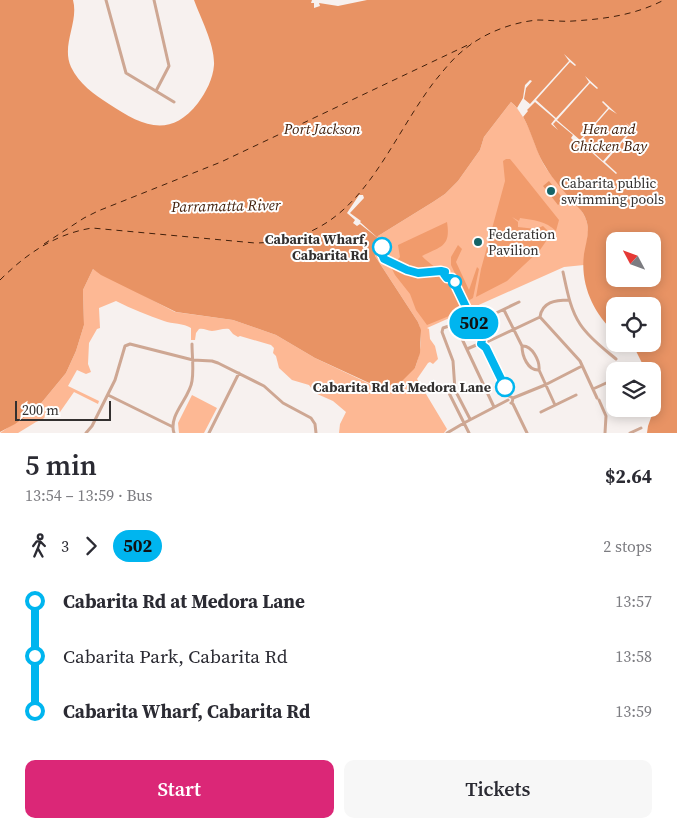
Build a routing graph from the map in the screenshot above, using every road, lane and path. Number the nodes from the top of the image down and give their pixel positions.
1 (106, 0) edge
2 (154, 0) edge
3 (156, 92) junction
4 (174, 102) dead end
5 (563, 272) dead end
6 (569, 300) junction
7 (519, 302) dead end
8 (468, 310) dead end
9 (504, 310) junction
10 (494, 314) dead end
11 (540, 317) junction
12 (514, 329) junction
13 (482, 342) junction
14 (487, 342) junction
15 (192, 344) dead end
16 (485, 346) junction
17 (522, 346) junction
18 (467, 349) junction
19 (616, 359) dead end
20 (192, 360) junction
21 (582, 366) junction
22 (538, 370) junction
23 (239, 373) junction
24 (606, 384) edge
25 (545, 385) junction
26 (593, 390) junction
27 (448, 391) dead end
28 (108, 395) junction
29 (576, 395) dead end
30 (510, 398) junction
31 (555, 405) junction
32 (494, 407) junction
33 (541, 412) dead end
34 (470, 420) junction
35 (464, 423) junction
36 (173, 427) junction
37 (641, 428) dead end
38 (86, 433) edge
39 (174, 433) edge
40 (209, 433) edge
41 (316, 433) edge
42 (447, 433) edge
43 (469, 433) edge
44 (527, 433) edge
45 (605, 433) edge
46 (630, 433) edge

1 - 3 street
2 - 3 street
3 - 4 street
5 - 6 street
6 - 11 street
6 - 19 street
7 - 9 street
8 - 13 street
9 - 10 street
9 - 12 street
11 - 12 street
11 - 21 street
12 - 14 street
12 - 17 street
13 - 14 street
13 - 16 street
13 - 18 street
14 - 16 street
15 - 20 street
16 - 30 street
17 - 22 street
17 - 22 street
18 - 32 street
18 - 34 street
20 - 23 street
20 - 28 street
20 - 36 street
21 - 25 street
21 - 26 street
22 - 25 street
23 - 40 street
23 - 41 street
24 - 26 street
25 - 30 street
25 - 31 street
26 - 45 street
27 - 35 street
28 - 36 street
28 - 38 street
29 - 31 street
30 - 32 street
30 - 44 street
31 - 33 street
32 - 34 street
34 - 35 street
35 - 42 street
35 - 43 street
36 - 39 street
37 - 46 street

